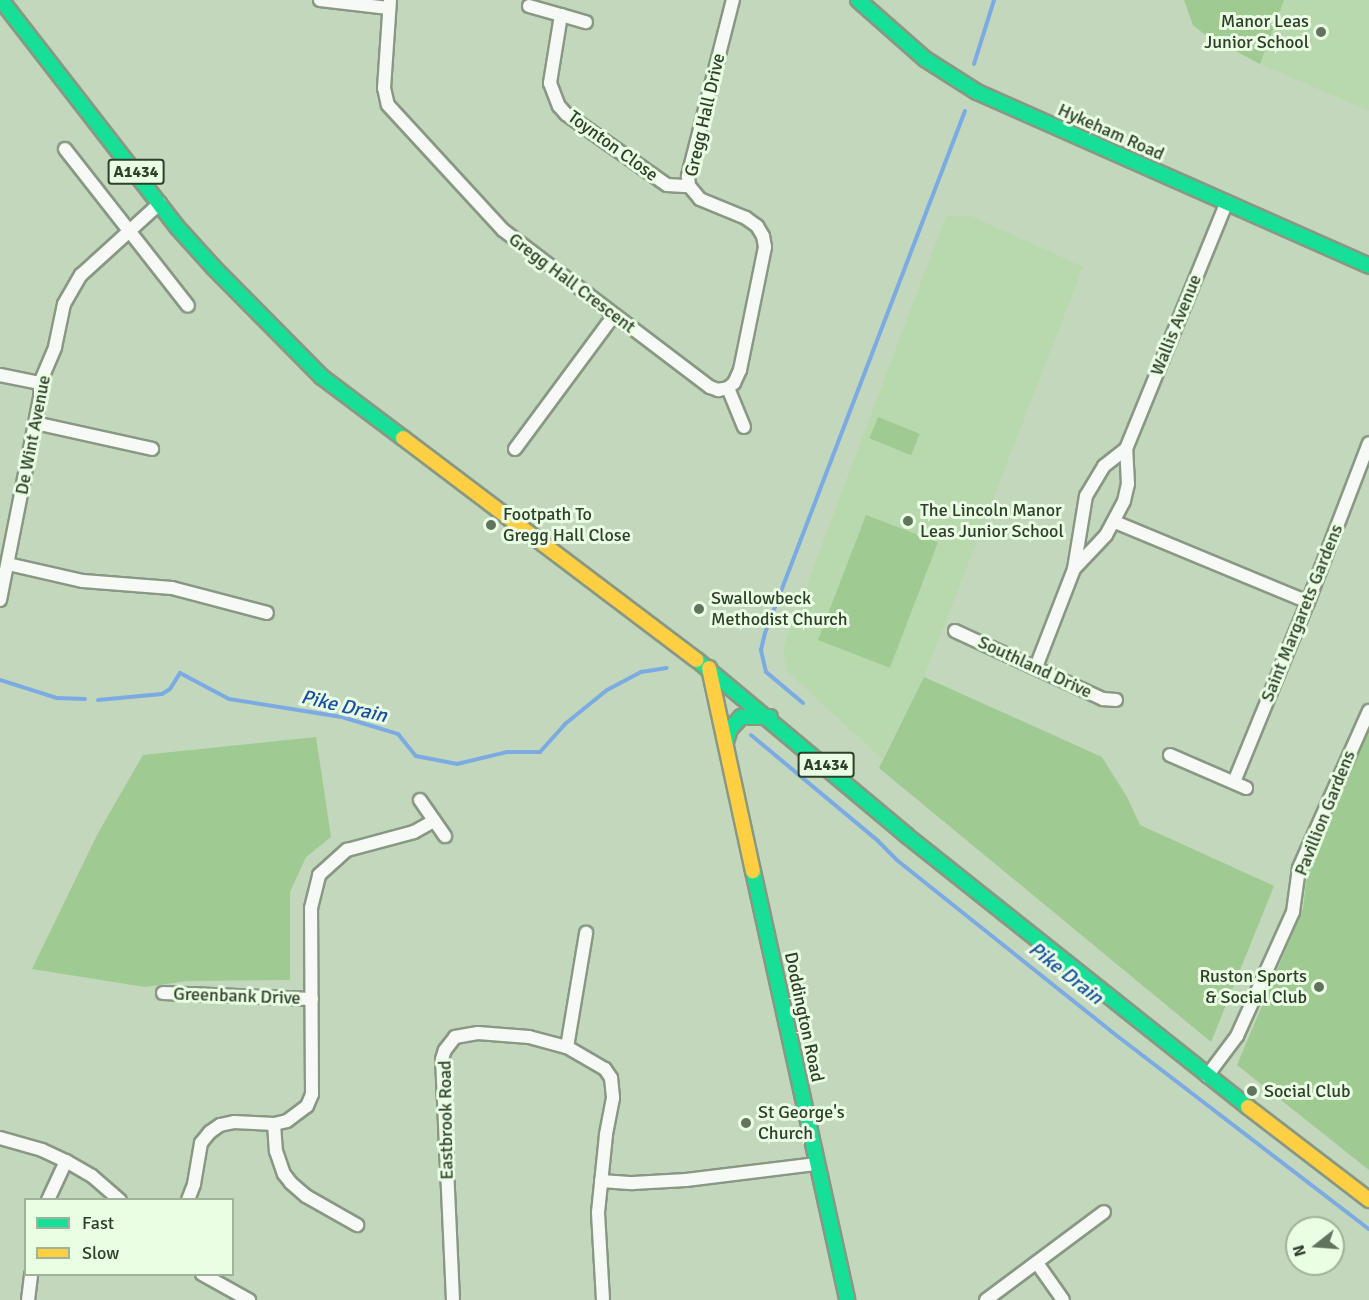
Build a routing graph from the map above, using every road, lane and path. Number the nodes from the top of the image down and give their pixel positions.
1 (1, 0) edge
2 (320, 0) edge
3 (733, 0) edge
4 (858, 0) edge
5 (389, 4) edge
6 (529, 6) dead end
7 (561, 15) junction
8 (586, 22) dead end
9 (64, 149) dead end
10 (688, 186) junction
11 (1227, 202) junction
12 (160, 203) junction
13 (130, 231) junction
14 (1369, 266) edge
15 (188, 306) dead end
16 (614, 315) junction
17 (0, 375) edge
18 (40, 383) junction
19 (728, 388) junction
20 (35, 423) junction
21 (744, 427) dead end
22 (1369, 443) edge
23 (152, 449) dead end
24 (515, 449) dead end
25 (1126, 449) junction
26 (1115, 522) junction
27 (8, 564) junction
28 (1074, 569) junction
29 (0, 600) edge
30 (1308, 602) junction
31 (267, 613) dead end
32 (955, 631) dead end
33 (1036, 667) junction
34 (709, 668) junction
35 (1116, 700) dead end
36 (1369, 711) edge
37 (771, 717) junction
38 (726, 742) junction
39 (1170, 755) dead end
40 (1234, 782) junction
41 (1246, 788) dead end
42 (420, 800) dead end
43 (434, 821) junction
44 (445, 836) dead end
45 (586, 933) dead end
46 (163, 993) dead end
47 (312, 999) junction
48 (567, 1047) junction
49 (1207, 1077) junction
50 (274, 1124) junction
51 (0, 1138) edge
52 (66, 1161) junction
53 (817, 1164) junction
54 (601, 1181) junction
55 (49, 1198) edge
56 (118, 1198) edge
57 (189, 1198) edge
58 (1369, 1200) edge
59 (1104, 1212) dead end
60 (357, 1225) dead end
61 (1037, 1263) junction
62 (31, 1276) edge
63 (204, 1276) edge
64 (28, 1300) edge
65 (249, 1300) edge
66 (453, 1300) edge
67 (603, 1300) edge
68 (847, 1300) edge
69 (986, 1300) edge
70 (1063, 1300) edge

1 - 12 main road, A1434
2 - 5 street
3 - 10 street, Gregg Hall Drive
4 - 11 main road, Hykeham Road
5 - 16 street, Gregg Hall Crescent
6 - 7 street
7 - 8 street
7 - 10 street, Toynton Close
9 - 13 street
10 - 19 street, Gregg Hall Drive
11 - 14 main road, Hykeham Road
11 - 25 street, Wallis Avenue
12 - 13 street, De Wint Avenue
12 - 34 main road, A1434
13 - 15 street
13 - 18 street, De Wint Avenue
16 - 19 street, Gregg Hall Crescent
16 - 24 street
17 - 18 street
18 - 20 street, De Wint Avenue
19 - 21 street
20 - 23 street
20 - 27 street, De Wint Avenue
22 - 30 street, Saint Margarets Gardens
25 - 26 street, Wallis Avenue
25 - 28 street, Wallis Avenue
26 - 28 street, Wallis Avenue
26 - 30 street
27 - 29 street, De Wint Avenue
27 - 31 street
28 - 33 street, Wallis Avenue
30 - 40 street, Saint Margarets Gardens
32 - 33 street, Southland Drive
33 - 35 street, Southland Drive
34 - 37 main road, A1434
34 - 38 main road, Doddington Road
36 - 49 street, Pavillion Gardens
37 - 38 main road
37 - 49 main road, A1434
38 - 53 main road, Doddington Road
39 - 40 street
40 - 41 street
42 - 43 street
43 - 44 street
43 - 47 street, Greenbank Drive
45 - 48 street
46 - 47 street, Greenbank Drive
47 - 50 street, Greenbank Drive
48 - 54 street, Eastbrook Road
48 - 66 street, Eastbrook Road
49 - 58 main road, A1434
50 - 57 street, Greenbank Drive
50 - 60 street
51 - 52 street
52 - 55 street
52 - 56 street
53 - 54 street
53 - 68 main road, Doddington Road
54 - 67 street, Eastbrook Road
59 - 61 street
61 - 69 street
61 - 70 street
62 - 64 street
63 - 65 street

